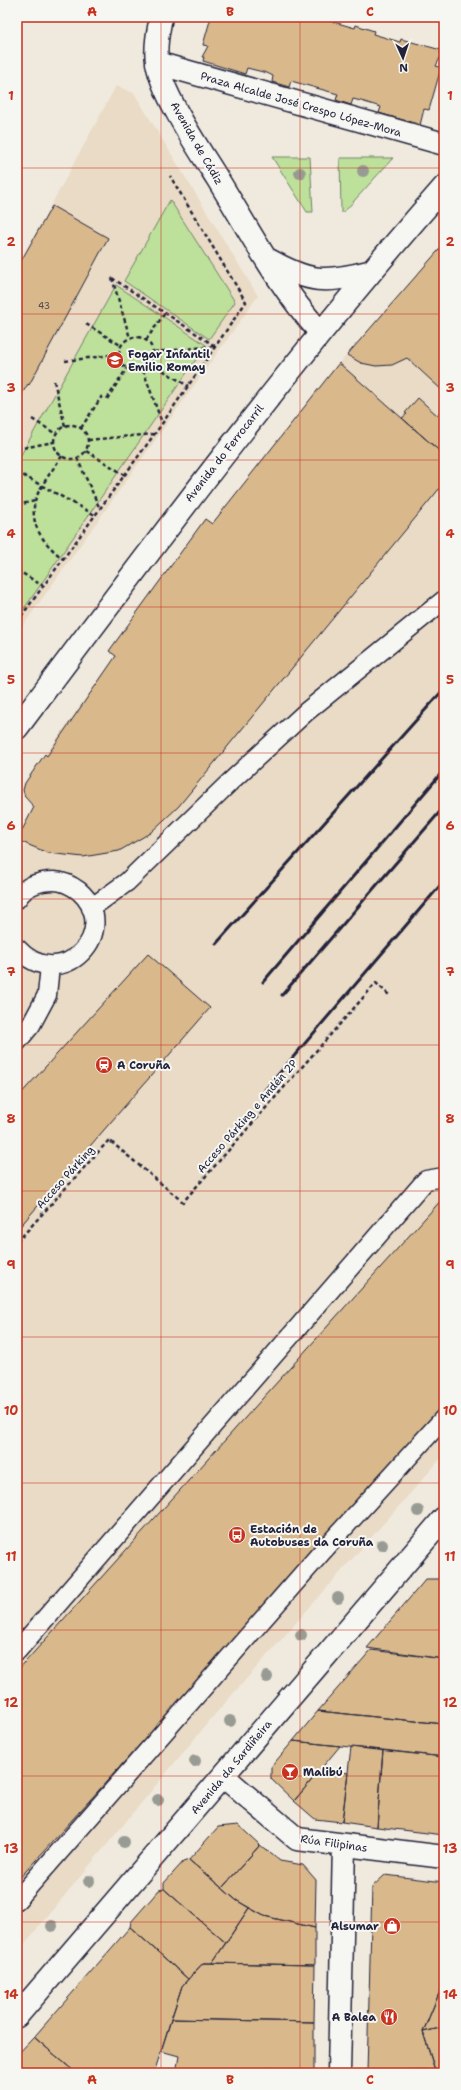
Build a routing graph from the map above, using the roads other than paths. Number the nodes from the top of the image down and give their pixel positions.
1 (160, 17) edge
2 (157, 63) junction
3 (444, 144) edge
4 (444, 188) edge
5 (266, 259) junction
6 (369, 272) junction
7 (320, 332) junction
8 (444, 600) edge
9 (17, 728) edge
10 (17, 899) edge
11 (91, 908) junction
12 (17, 948) edge
13 (50, 966) junction
14 (17, 1042) edge
15 (444, 1177) edge
16 (444, 1418) edge
17 (444, 1518) edge
18 (17, 1651) edge
19 (223, 1776) junction
20 (344, 1845) junction
21 (444, 1857) edge
22 (17, 1900) edge
23 (17, 2016) edge
24 (339, 2073) edge

1 - 2 street, Avenida de Cádiz
2 - 3 street, Praza Alcalde José Crespo López-Mora
2 - 5 street, Avenida de Cádiz
4 - 6 street, Avenida do Ferrocarril
5 - 6 street, Avenida de Cádiz
5 - 7 street, Avenida de Cádiz
6 - 7 street, Avenida do Ferrocarril
7 - 9 street, Avenida do Ferrocarril
8 - 11 lane
10 - 11 lane
11 - 13 lane
12 - 13 lane
13 - 14 lane
15 - 18 lane
16 - 22 lane
17 - 19 street, Avenida da Sardiñeira
19 - 20 street, Rúa Filipinas
19 - 23 street, Avenida da Sardiñeira
20 - 21 street, Rúa Filipinas
20 - 24 street

